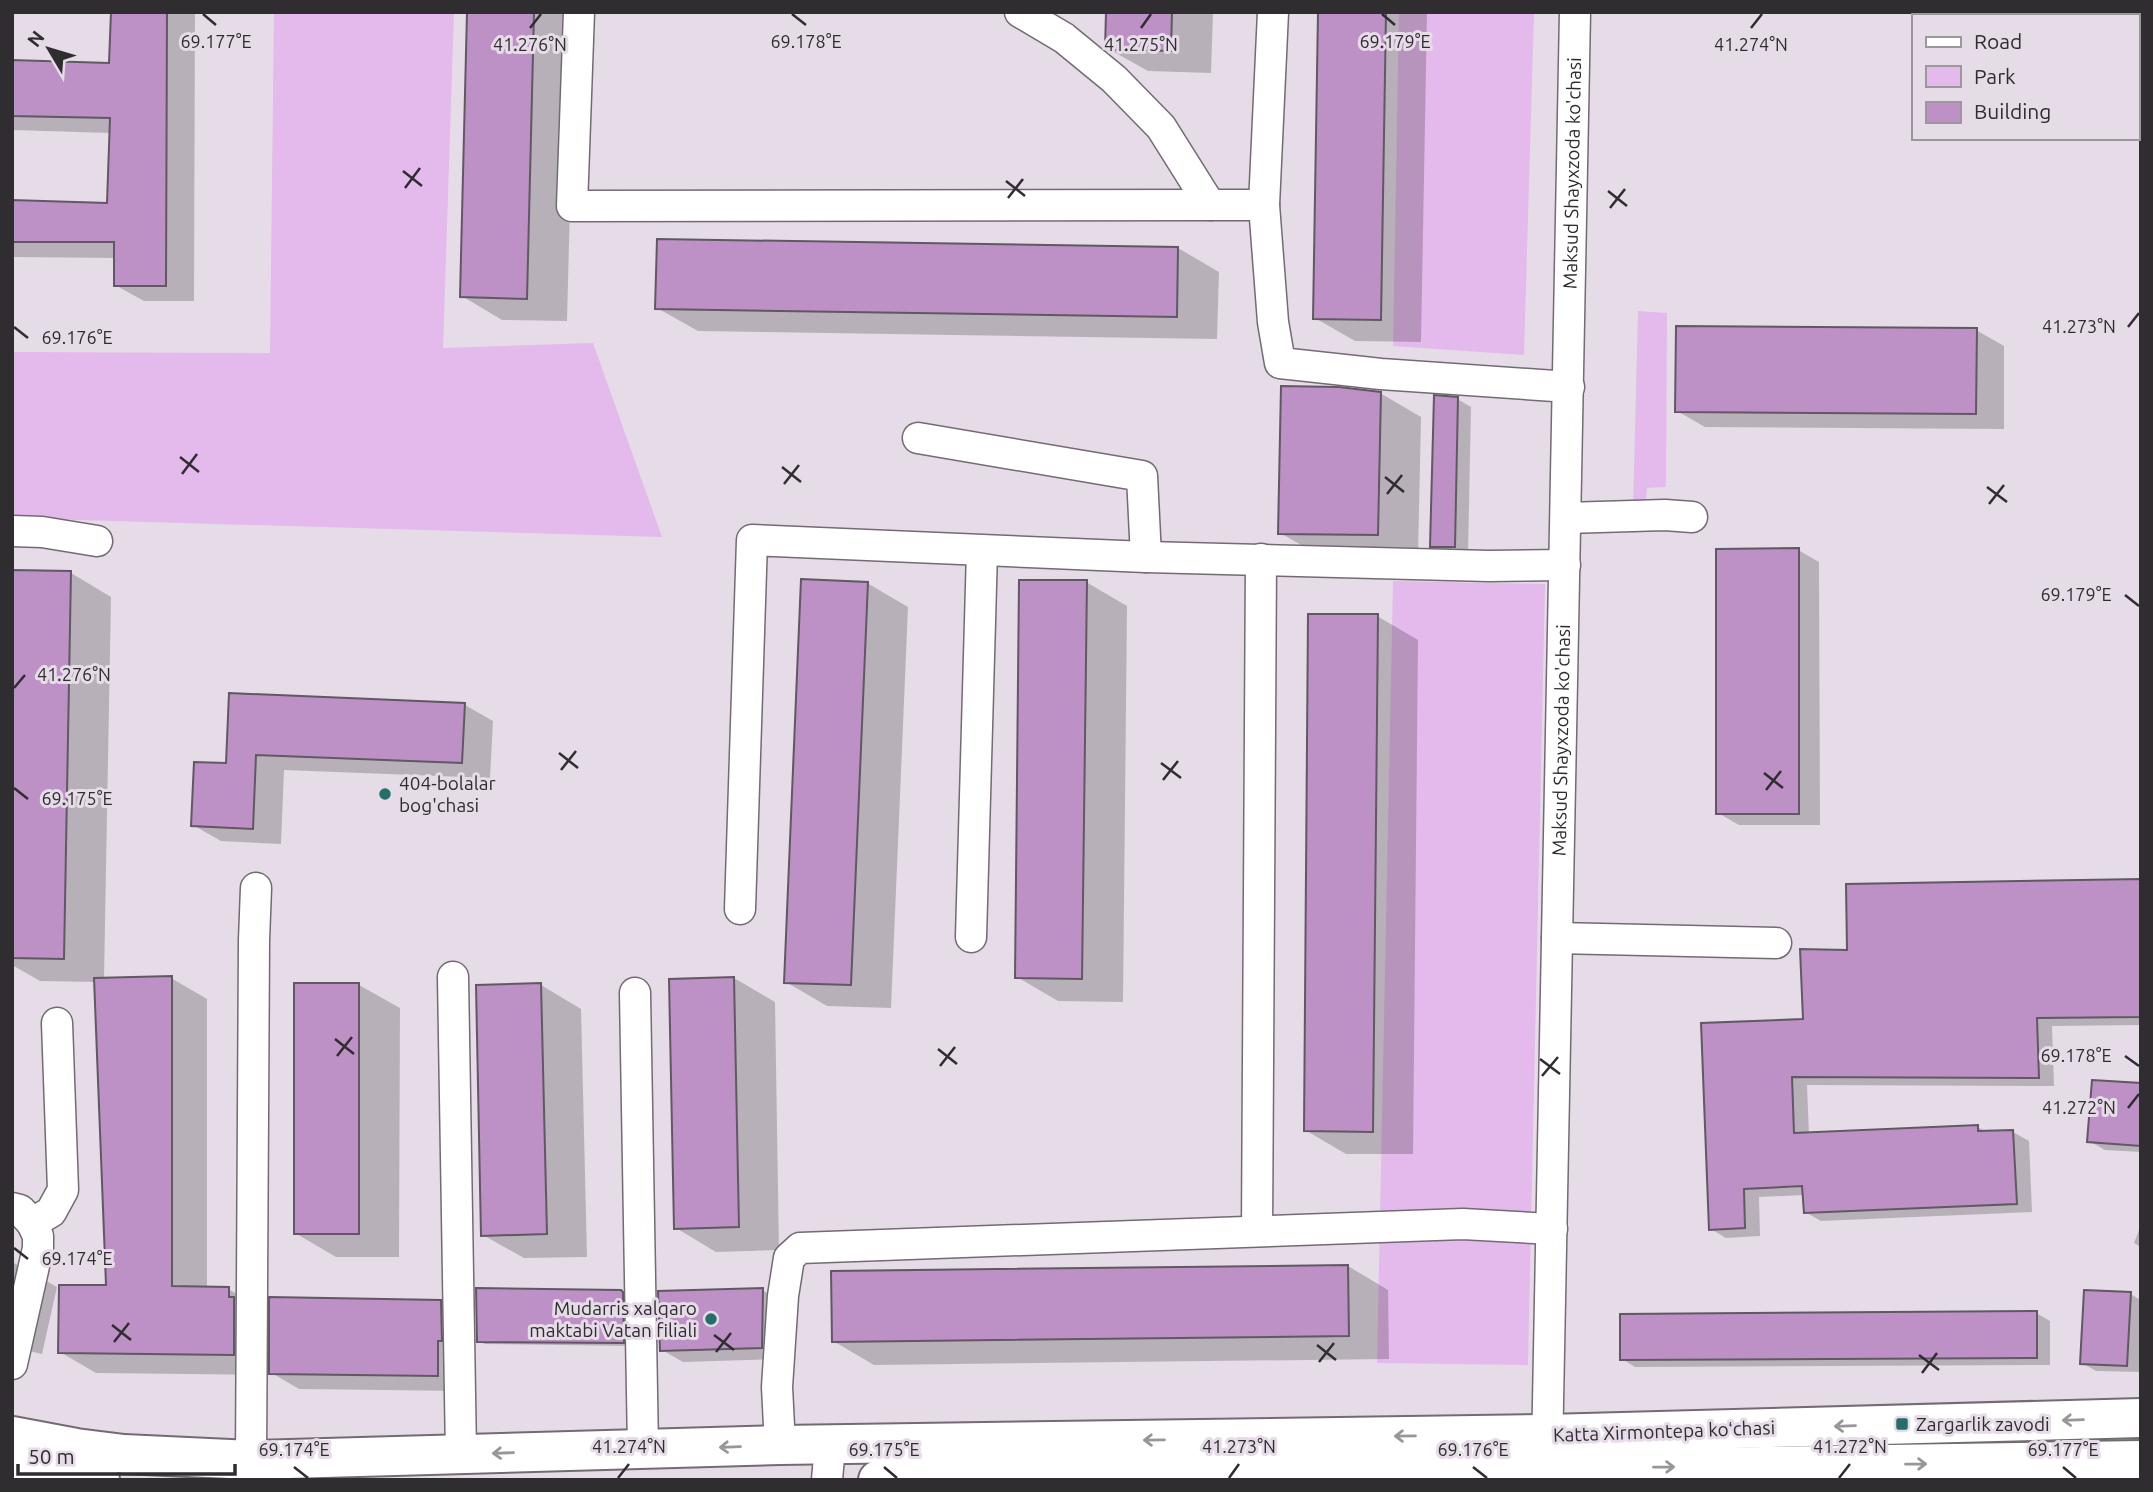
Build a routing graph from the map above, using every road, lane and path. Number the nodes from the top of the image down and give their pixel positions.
1 (579, 12) edge
2 (1020, 12) edge
3 (1273, 12) edge
4 (1575, 12) edge
5 (1064, 25) edge
6 (1210, 205) junction
7 (1265, 205) junction
8 (1569, 387) junction
9 (918, 438) dead end
10 (1692, 517) dead end
11 (1566, 518) junction
12 (12, 531) edge
13 (97, 541) dead end
14 (982, 551) junction
15 (1146, 556) junction
16 (1261, 559) junction
17 (1565, 565) junction
18 (257, 887) dead end
19 (740, 909) dead end
20 (971, 937) dead end
21 (1558, 938) junction
22 (1776, 943) dead end
23 (453, 977) dead end
24 (635, 993) dead end
25 (57, 1023) dead end
26 (22, 1216) edge
27 (1552, 1229) junction
28 (1256, 1231) junction
29 (12, 1364) edge
30 (2141, 1418) edge
31 (12, 1436) edge
32 (780, 1445) junction
33 (643, 1449) junction
34 (1547, 1452) junction
35 (461, 1454) junction
36 (251, 1460) junction
37 (2141, 1460) edge
38 (829, 1462) edge
39 (12, 1465) edge
40 (173, 1469) edge
41 (1088, 1478) edge
42 (1147, 1478) edge
43 (913, 1479) edge
44 (100, 1480) edge
45 (878, 1480) edge

1 - 6 street
2 - 5 street
3 - 7 street
4 - 8 street, Maksud Shayxzoda ko'chasi
5 - 6 street
6 - 7 street
7 - 8 street
8 - 11 street, Maksud Shayxzoda ko'chasi
9 - 15 street
10 - 11 street
11 - 17 street, Maksud Shayxzoda ko'chasi
12 - 13 street
14 - 15 street
14 - 19 street
14 - 20 street
15 - 16 street
16 - 17 street
16 - 28 street
17 - 21 street, Maksud Shayxzoda ko'chasi
18 - 36 street
21 - 22 street
21 - 27 street, Maksud Shayxzoda ko'chasi
23 - 35 street
24 - 33 street
25 - 26 street
26 - 29 street
27 - 28 street
27 - 34 street, Maksud Shayxzoda ko'chasi
28 - 32 street
30 -> 34 main road, Katta Xirmontepa koʻchasi
31 - 40 main road, Katta Xirmontepa koʻchasi
32 -> 33 main road, Katta Xirmontepa koʻchasi
32 - 38 main road, Katta Xirmontepa koʻchasi
33 -> 35 main road, Katta Xirmontepa koʻchasi
34 -> 37 main road, Katta Xirmontepa koʻchasi
34 -> 38 main road, Katta Xirmontepa koʻchasi
34 - 42 main road, Katta Xirmontepa koʻchasi
35 - 36 main road, Katta Xirmontepa koʻchasi
36 - 40 main road, Katta Xirmontepa koʻchasi
39 - 44 main road
41 - 42 main road, Katta Xirmontepa koʻchasi
41 - 43 main road, Katta Xirmontepa koʻchasi
43 - 45 main road, Katta Xirmontepa koʻchasi

